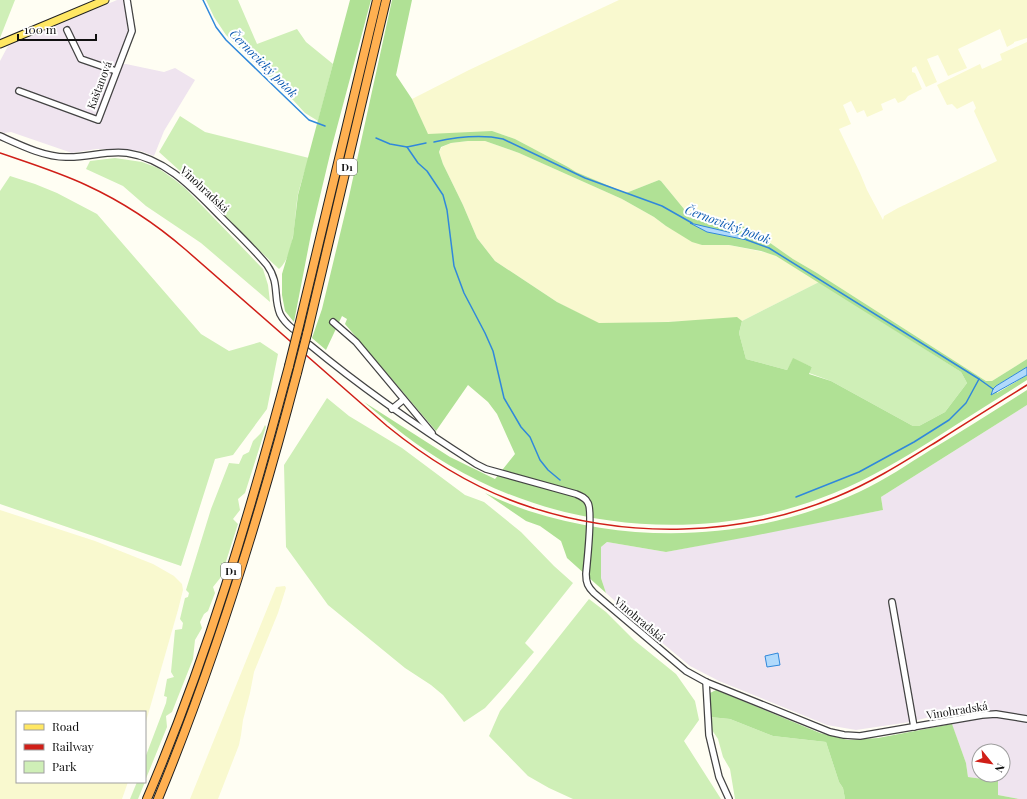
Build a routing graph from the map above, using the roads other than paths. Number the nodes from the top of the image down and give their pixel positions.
1 (105, 0) edge
2 (127, 0) edge
3 (377, 0) edge
4 (386, 0) edge
5 (67, 30) dead end
6 (0, 44) edge
7 (116, 71) junction
8 (19, 92) dead end
9 (0, 136) edge
10 (333, 322) dead end
11 (296, 328) junction
12 (310, 345) dead end
13 (403, 400) junction
14 (392, 409) junction
15 (437, 439) junction
16 (892, 602) dead end
17 (706, 682) junction
18 (1027, 719) edge
19 (914, 727) junction
20 (147, 799) edge
21 (158, 799) edge
22 (729, 799) edge

1 - 6 main road
2 - 7 street, Kaštanová
3 - 11 highway, D1
4 - 21 highway, D1, bridge
5 - 7 street
7 - 8 street, Kaštanová
9 - 11 street, Vinohradská
10 - 13 street, Vinohradská
11 - 20 highway, D1, bridge
12 - 14 street, Vinohradská
13 - 14 street
13 - 15 street, Vinohradská
14 - 15 street, Vinohradská
15 - 17 street, Vinohradská
16 - 19 street, Vinohradská
17 - 19 street, Vinohradská
17 - 22 street
18 - 19 street, Vinohradská

